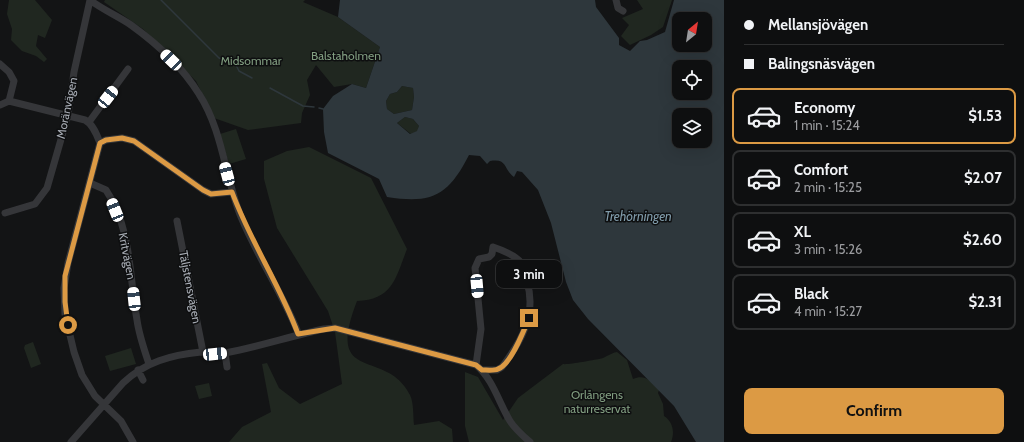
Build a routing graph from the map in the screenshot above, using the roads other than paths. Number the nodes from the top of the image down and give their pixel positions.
1 (90, 0) edge
2 (616, 0) edge
3 (623, 10) dead end
4 (0, 64) edge
5 (128, 68) dead end
6 (9, 101) junction
7 (0, 105) edge
8 (68, 115) junction
9 (89, 122) junction
10 (100, 143) junction
11 (90, 183) junction
12 (232, 192) junction
13 (5, 213) dead end
14 (177, 221) dead end
15 (298, 334) junction
16 (203, 352) junction
17 (225, 353) junction
18 (149, 364) junction
19 (476, 365) junction
20 (227, 367) dead end
21 (138, 370) junction
22 (482, 370) junction
23 (143, 380) dead end
24 (105, 404) junction
25 (71, 442) edge
26 (133, 442) edge
27 (530, 442) edge

1 - 8 street, Moränvägen
1 - 12 street
2 - 3 street
4 - 6 street
5 - 9 street
6 - 7 street
6 - 8 street
8 - 9 street
8 - 13 street, Moränvägen
9 - 10 street
10 - 11 street
10 - 12 street
11 - 18 street, Kritvägen
11 - 24 street
12 - 15 street
14 - 16 street, Täljstensvägen
15 - 17 street
15 - 19 street
16 - 17 street
16 - 18 street
17 - 20 street
18 - 21 street
19 - 22 street
19 - 22 street
21 - 23 street
21 - 24 street
22 - 27 street
24 - 25 street
24 - 26 street

